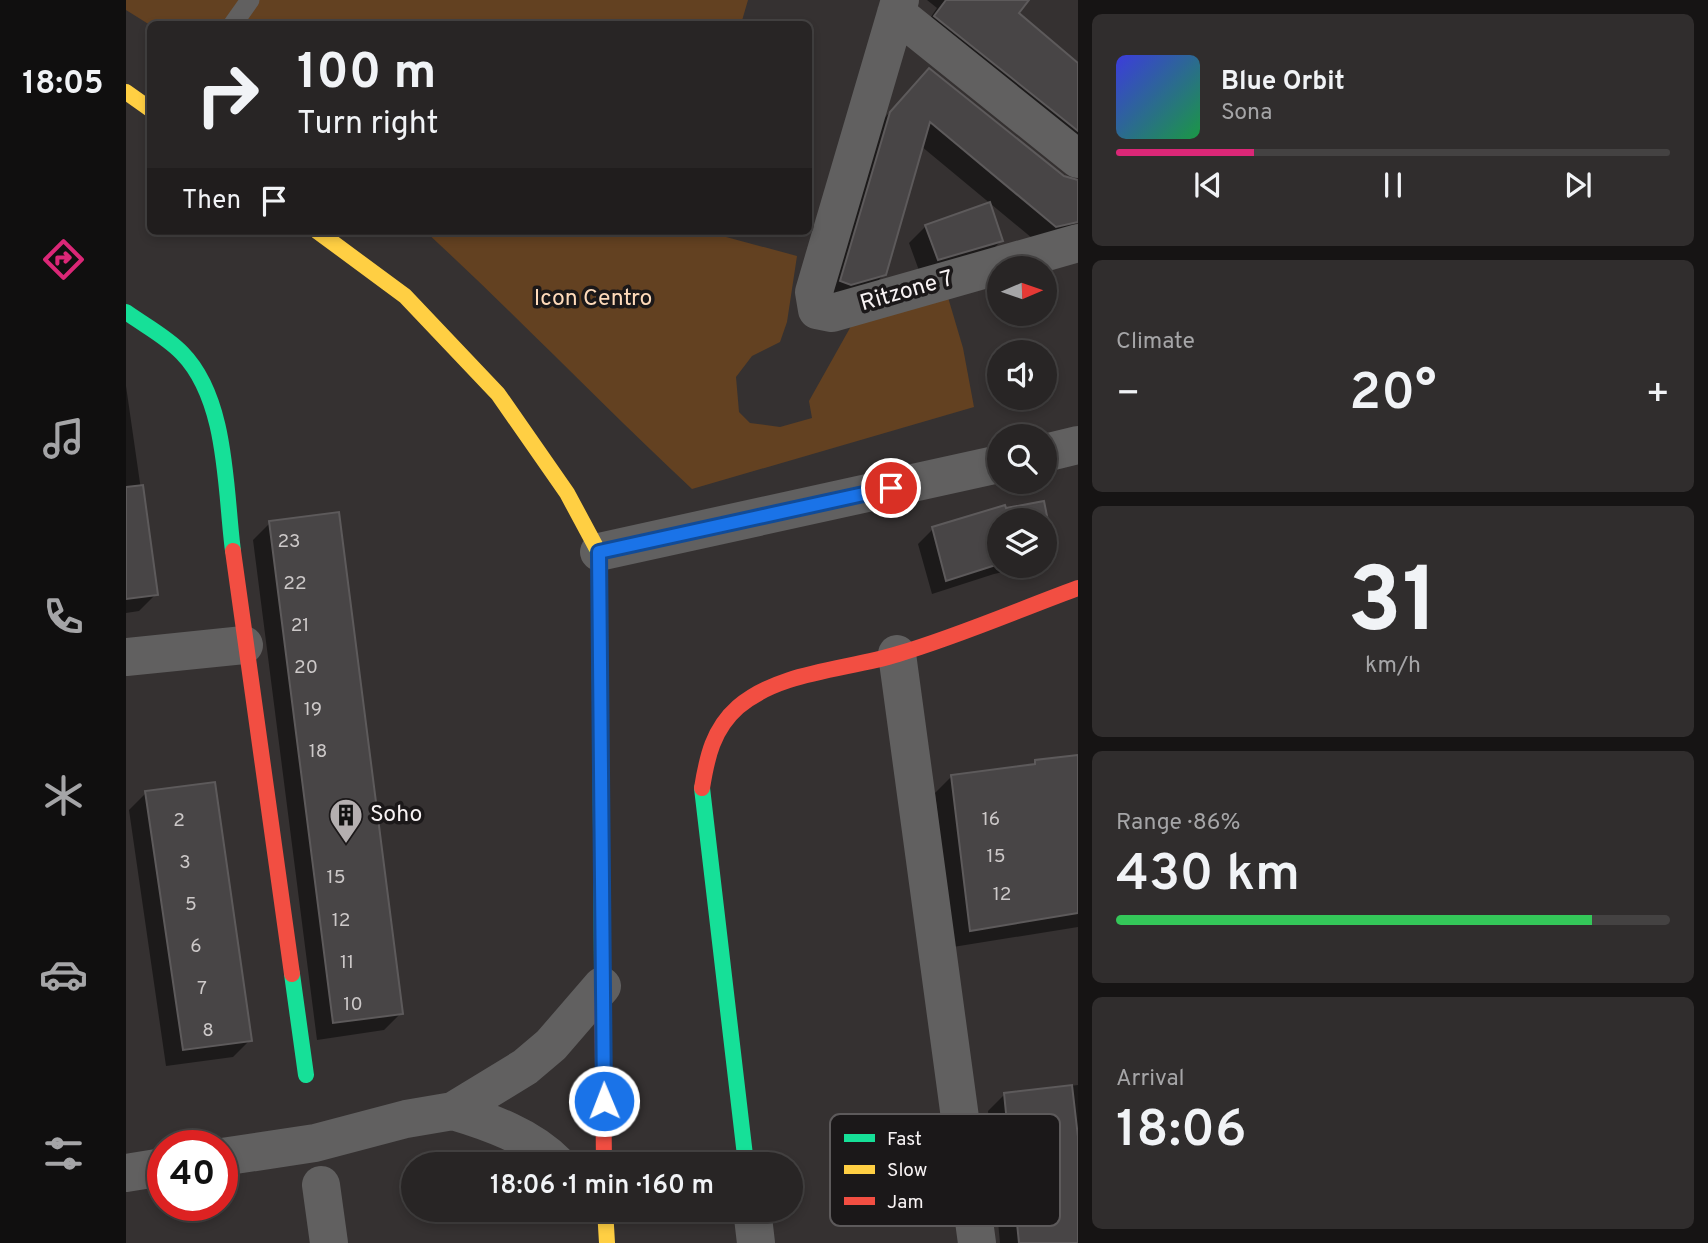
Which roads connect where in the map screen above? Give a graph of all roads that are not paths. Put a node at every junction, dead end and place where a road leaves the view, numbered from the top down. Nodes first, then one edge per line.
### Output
1 (250, 0) edge
2 (898, 6) edge
3 (235, 21) edge
4 (126, 92) edge
5 (147, 107) edge
6 (1078, 159) edge
7 (322, 235) edge
8 (1078, 243) edge
9 (126, 312) edge
10 (1078, 444) edge
11 (1057, 450) edge
12 (987, 467) edge
13 (599, 552) junction
14 (1078, 588) edge
15 (244, 645) junction
16 (897, 654) junction
17 (126, 657) edge
18 (603, 986) junction
19 (306, 1075) dead end
20 (453, 1111) junction
21 (959, 1114) edge
22 (540, 1152) edge
23 (604, 1152) edge
24 (745, 1152) edge
25 (238, 1155) edge
26 (147, 1169) edge
27 (126, 1172) edge
28 (321, 1185) dead end
29 (754, 1222) edge
30 (329, 1243) edge
31 (756, 1243) edge

1 - 3 lane
2 - 6 street
2 - 8 street, Ritzone 7
4 - 5 street
7 - 13 street
9 - 15 street
10 - 11 street
12 - 13 street
13 - 18 street
14 - 16 street
15 - 17 street
15 - 19 street
16 - 21 street
16 - 24 street
18 - 20 street
18 - 23 street
20 - 22 street
20 - 25 street
26 - 27 street
28 - 30 street
29 - 31 street

